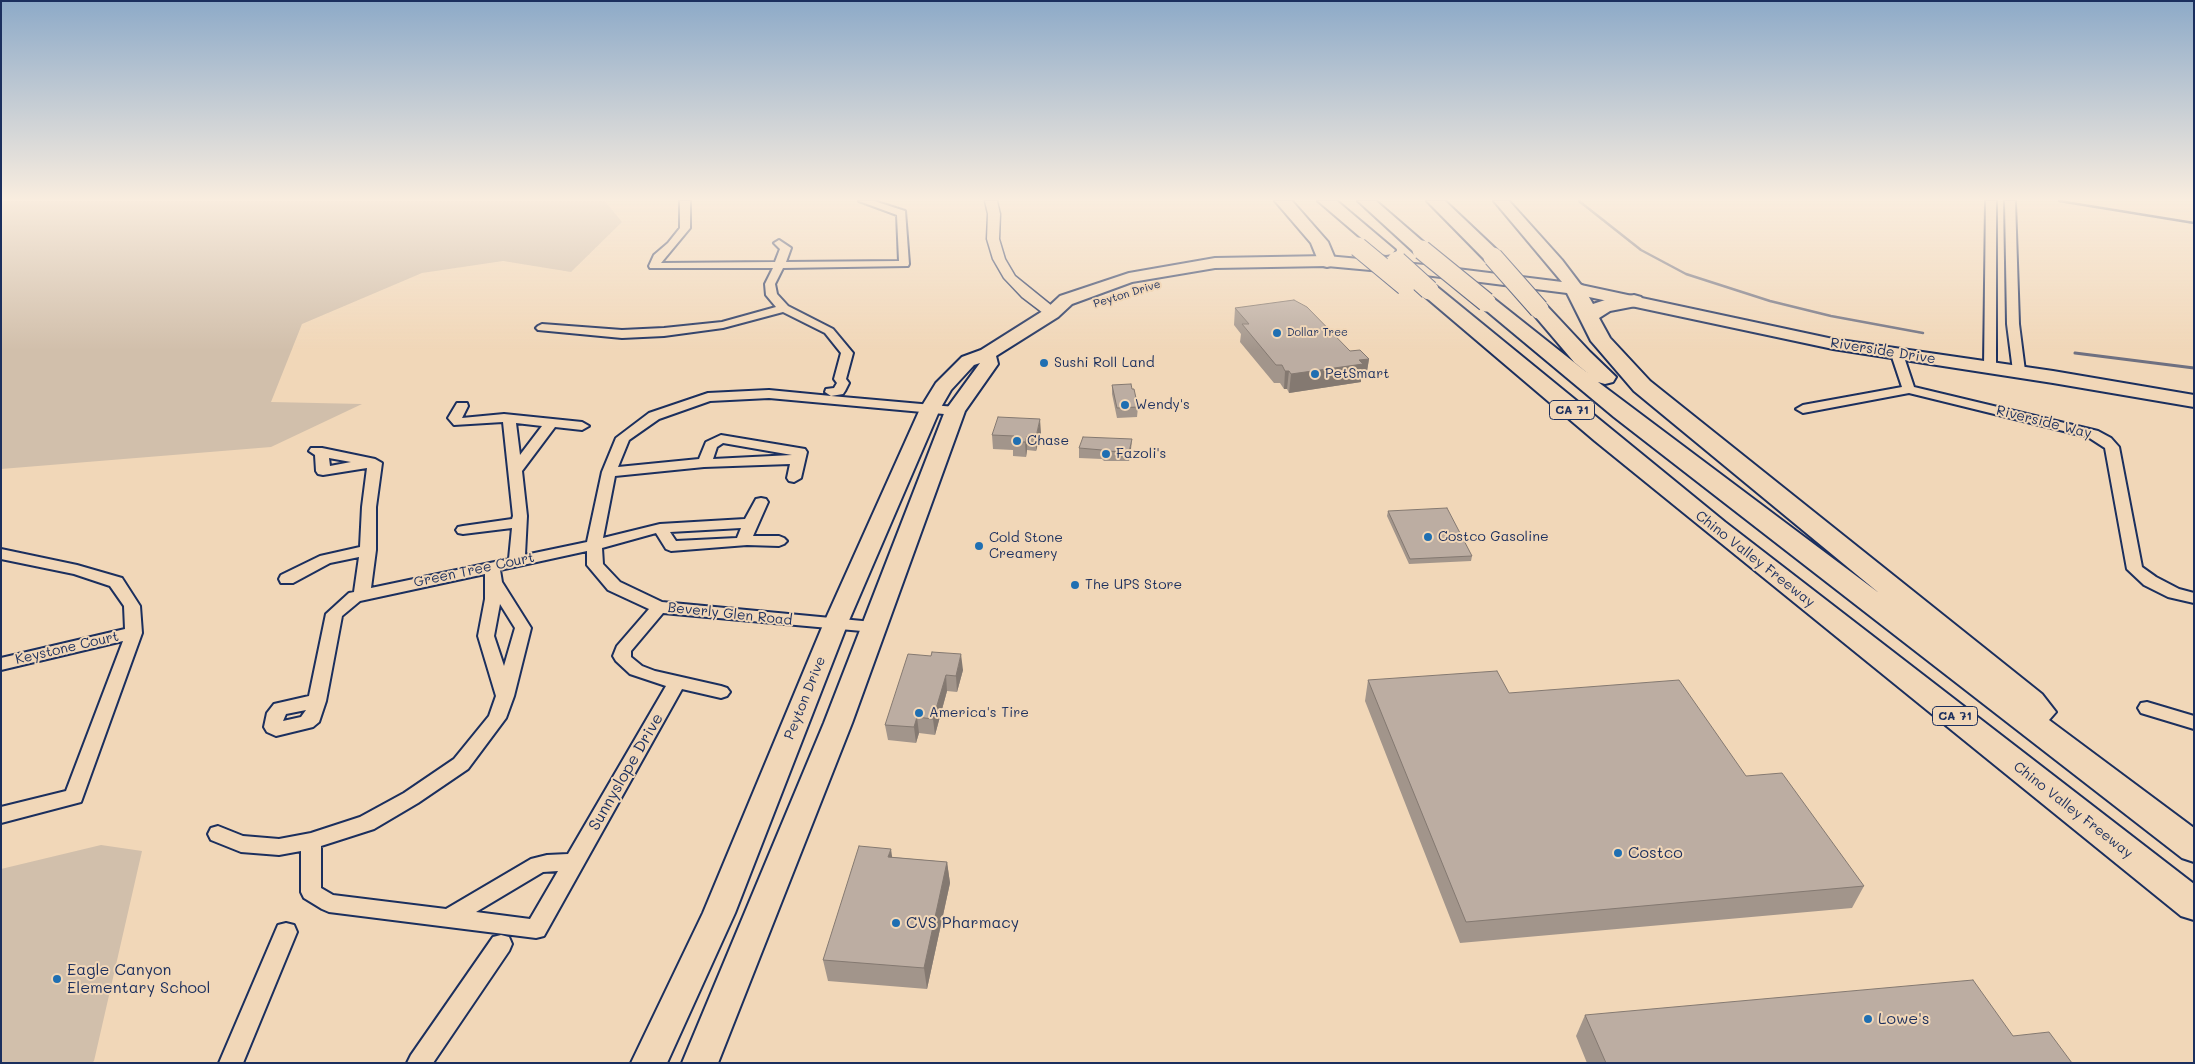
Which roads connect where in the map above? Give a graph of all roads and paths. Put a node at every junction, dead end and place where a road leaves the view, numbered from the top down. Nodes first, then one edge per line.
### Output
1 (665, 251) edge
2 (785, 251) edge
3 (903, 251) edge
4 (996, 251) edge
5 (1322, 251) edge
6 (1362, 251) edge
7 (1387, 251) edge
8 (1423, 251) edge
9 (1487, 251) edge
10 (1545, 251) edge
11 (1991, 251) edge
12 (2011, 251) edge
13 (1327, 262) junction
14 (779, 266) junction
15 (1575, 289) junction
16 (1634, 300) junction
17 (784, 308) junction
18 (1052, 313) junction
19 (1589, 318) junction
20 (542, 328) dead end
21 (987, 354) junction
22 (1897, 354) junction
23 (1990, 367) junction
24 (2019, 371) junction
25 (1909, 389) junction
26 (829, 396) junction
27 (2194, 401) edge
28 (462, 406) dead end
29 (930, 409) junction
30 (1803, 409) dead end
31 (955, 411) junction
32 (509, 419) junction
33 (551, 423) junction
34 (582, 426) dead end
35 (800, 450) junction
36 (319, 452) dead end
37 (704, 463) junction
38 (516, 469) junction
39 (609, 472) junction
40 (794, 478) dead end
41 (761, 502) dead end
42 (1750, 509) junction
43 (520, 523) junction
44 (749, 525) junction
45 (660, 528) junction
46 (1716, 528) junction
47 (464, 530) dead end
48 (744, 540) junction
49 (779, 541) dead end
50 (594, 545) junction
51 (368, 550) junction
52 (1, 554) edge
53 (517, 560) junction
54 (493, 574) junction
55 (288, 579) dead end
56 (358, 596) junction
57 (2194, 598) edge
58 (659, 607) junction
59 (835, 625) junction
60 (873, 627) junction
61 (134, 633) junction
62 (1, 664) edge
63 (677, 682) junction
64 (721, 692) dead end
65 (505, 696) junction
66 (317, 701) dead end
67 (2148, 708) dead end
68 (2194, 723) edge
69 (2102, 778) junction
70 (1, 815) edge
71 (218, 834) dead end
72 (311, 841) junction
73 (2194, 848) edge
74 (575, 862) junction
75 (2194, 905) edge
76 (449, 918) junction
77 (286, 932) dead end
78 (501, 944) dead end
79 (231, 1063) edge
80 (419, 1063) edge
81 (649, 1063) edge
82 (700, 1063) edge

1 - 14 street
2 - 14 street
3 - 14 street
4 - 18 street
5 - 13 highway
6 - 46 highway, bridge
7 - 46 highway, Chino Valley Freeway / CA 71, bridge
8 - 42 highway, CA 71, bridge
9 - 42 highway, bridge
10 - 15 main road
11 - 23 street
12 - 24 street
13 - 15 main road, Peyton Drive
13 - 18 main road, Peyton Drive
14 - 17 street
15 - 16 main road, Riverside Drive
15 - 19 highway
16 - 19 highway
16 - 22 main road, Riverside Drive
17 - 20 street
17 - 26 street
18 - 21 main road, Peyton Drive
19 - 69 highway
21 - 29 main road, Peyton Drive
21 - 31 main road
22 - 23 main road, Riverside Drive
22 - 25 street
23 - 24 main road, Riverside Drive
24 - 27 main road, Riverside Drive
25 - 30 street
25 - 57 street, Riverside Way
26 - 29 street, Beverly Glen Road
26 - 39 street, Beverly Glen Road
28 - 32 street
29 - 31 street, Beverly Glen Road
29 - 59 main road, Peyton Drive
31 - 60 main road
32 - 33 street
32 - 38 street
33 - 34 street
33 - 38 street
35 - 37 street
35 - 37 street
35 - 40 street
36 - 51 street
37 - 39 street
38 - 43 street
39 - 50 street, Beverly Glen Road
41 - 44 street
42 - 69 highway, CA 71
43 - 47 street
43 - 53 street
44 - 45 street, Green Tree Court
44 - 48 street
45 - 48 street
45 - 50 street, Green Tree Court
46 - 75 highway, Chino Valley Freeway / CA 71
48 - 49 street
50 - 53 street, Green Tree Court
50 - 58 street, Beverly Glen Road
51 - 55 street
51 - 56 street
52 - 61 street
53 - 54 street, Green Tree Court
54 - 56 street, Green Tree Court
54 - 65 street
54 - 65 street
56 - 66 street
58 - 59 street, Beverly Glen Road
58 - 63 street
59 - 60 street, Beverly Glen Road
59 - 81 main road, Peyton Drive
60 - 82 main road
61 - 62 street, Keystone Court
61 - 70 street
63 - 64 street
63 - 74 street, Sunnyslope Drive
65 - 72 street
67 - 68 street
69 - 73 highway, CA 71
71 - 72 street
72 - 76 street, Sunnyslope Drive
74 - 76 street
74 - 76 street, Sunnyslope Drive
77 - 79 street
78 - 80 street

